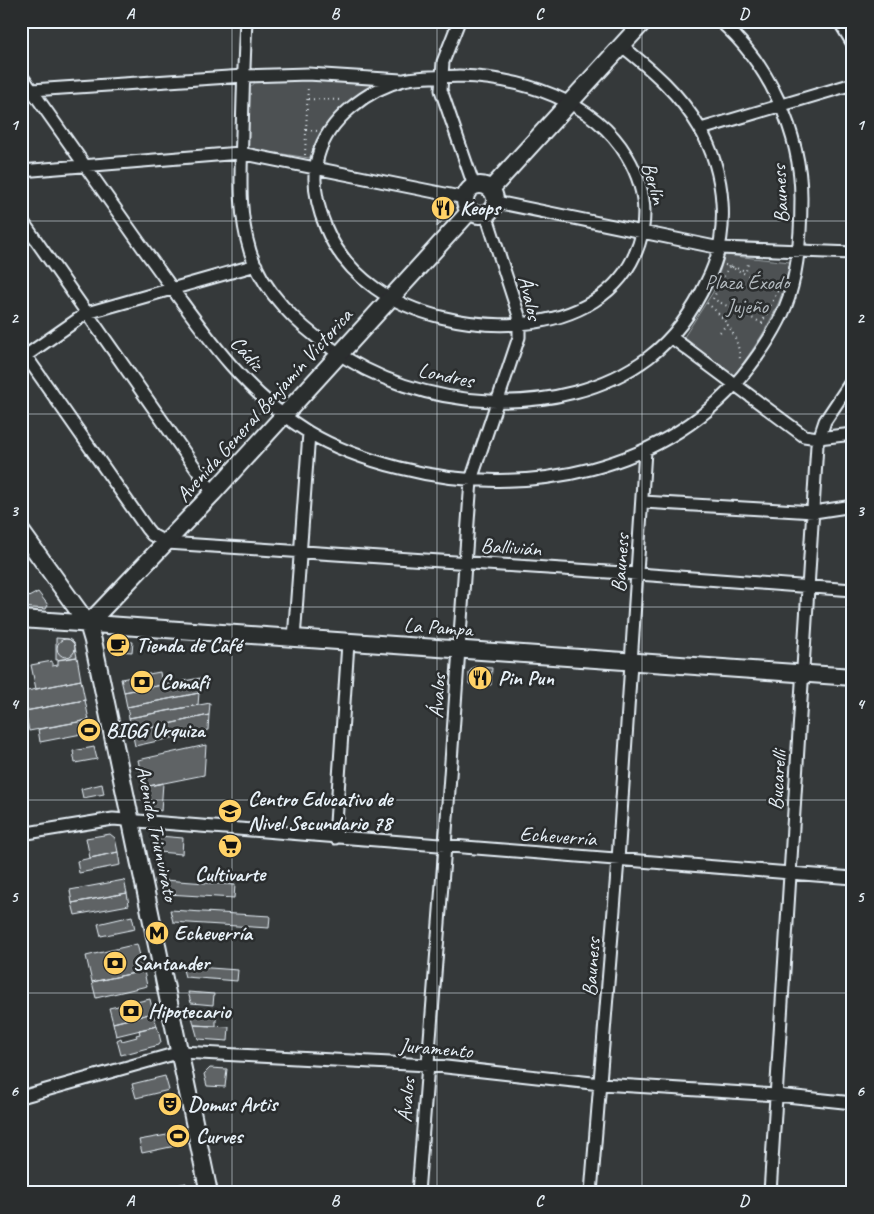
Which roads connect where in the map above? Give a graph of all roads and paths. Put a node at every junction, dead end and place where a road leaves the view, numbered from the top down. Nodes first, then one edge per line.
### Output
1 (246, 21) edge
2 (458, 21) edge
3 (644, 21) edge
4 (720, 21) edge
5 (839, 21) edge
6 (853, 44) edge
7 (622, 46) junction
8 (308, 74) junction
9 (21, 75) edge
10 (244, 76) junction
11 (440, 77) junction
12 (405, 80) junction
13 (853, 84) edge
14 (32, 90) junction
15 (308, 99) junction
16 (361, 100) junction
17 (570, 103) junction
18 (781, 106) junction
19 (701, 129) junction
20 (240, 153) junction
21 (85, 166) junction
22 (310, 166) junction
23 (21, 170) edge
24 (470, 198) junction
25 (491, 202) junction
26 (21, 219) edge
27 (643, 233) junction
28 (720, 248) junction
29 (798, 252) junction
30 (853, 253) edge
31 (748, 264) dead end
32 (256, 265) junction
33 (729, 266) junction
34 (172, 287) junction
35 (700, 297) junction
36 (390, 298) junction
37 (87, 313) junction
38 (520, 324) junction
39 (728, 324) junction
40 (720, 332) dead end
41 (671, 338) junction
42 (23, 354) edge
43 (338, 354) junction
44 (740, 363) dead end
45 (853, 379) edge
46 (735, 386) junction
47 (498, 402) junction
48 (283, 415) junction
49 (309, 433) junction
50 (853, 434) edge
51 (818, 438) junction
52 (645, 451) junction
53 (471, 480) junction
54 (213, 493) junction
55 (643, 502) junction
56 (853, 506) edge
57 (814, 512) junction
58 (21, 531) edge
59 (167, 543) junction
60 (300, 553) junction
61 (465, 562) junction
62 (638, 574) junction
63 (808, 587) junction
64 (853, 590) edge
65 (21, 620) edge
66 (88, 624) junction
67 (294, 639) junction
68 (348, 643) junction
69 (459, 650) junction
70 (632, 662) junction
71 (802, 674) junction
72 (853, 677) edge
73 (133, 821) junction
74 (21, 834) edge
75 (335, 838) junction
76 (445, 846) junction
77 (618, 860) junction
78 (790, 874) junction
79 (853, 878) edge
80 (180, 1052) junction
81 (428, 1065) junction
82 (602, 1084) junction
83 (776, 1095) junction
84 (21, 1096) edge
85 (853, 1104) edge
86 (209, 1193) edge
87 (418, 1193) edge
88 (591, 1193) edge
89 (770, 1193) edge

1 - 10 street, Londres
2 - 11 street
3 - 7 street
4 - 18 street, Bauness
5 - 6 street
7 - 17 street
7 - 19 street, Londres
8 - 10 street
8 - 12 street
8 - 15 path
9 - 14 street, Cádiz
10 - 14 street
10 - 20 street, Londres
11 - 12 street, Berlín
11 - 17 street, Berlín
11 - 24 street
12 - 16 street, Berlín
13 - 18 street
14 - 21 street, Cádiz
15 - 16 path
15 - 22 path
16 - 22 street, Berlín
17 - 25 street
17 - 27 street, Berlín
18 - 19 street
18 - 29 street, Bauness
19 - 28 street, Londres
20 - 21 street
20 - 22 street
20 - 32 street, Londres
21 - 23 street
21 - 34 street, Cádiz
22 - 24 street
22 - 36 street, Berlín
24 - 25 street
24 - 25 street
24 - 36 street, Avenida General Benjamín Victorica
25 - 27 street
25 - 38 street, Ávalos
26 - 37 street
27 - 28 street
27 - 38 street, Berlín
28 - 29 street
28 - 35 street, Londres
29 - 30 street
29 - 46 street, Bauness
31 - 33 path
32 - 34 street
32 - 43 street, Londres
33 - 33 path
34 - 37 street
34 - 48 street, Cádiz
35 - 39 path
35 - 41 street, Londres
36 - 38 street, Berlín
36 - 43 street, Avenida General Benjamín Victorica
37 - 42 street
37 - 54 street
38 - 47 street, Ávalos
39 - 40 path
39 - 44 path
41 - 46 street
41 - 47 street, Londres
42 - 59 street
43 - 47 street, Londres
43 - 48 street, Avenida General Benjamín Victorica
45 - 51 street, Bucarelli
46 - 51 street
46 - 52 street, Bauness
47 - 53 street, Ávalos
48 - 49 street, Cádiz
48 - 54 street, Avenida General Benjamín Victorica
49 - 53 street, Cádiz
49 - 60 street
50 - 51 street
51 - 57 street, Bucarelli
52 - 53 street, Cádiz
52 - 55 street, Bauness
53 - 61 street, Ávalos
54 - 59 street, Avenida General Benjamín Victorica
55 - 57 street
55 - 62 street, Bauness
56 - 57 street
57 - 63 street, Bucarelli
58 - 66 street, Avenida Triunvirato
59 - 60 street, Ballivián
59 - 66 street, Avenida General Benjamín Victorica
60 - 61 street, Ballivián
60 - 67 street
61 - 62 street, Ballivián
61 - 69 street, Ávalos
62 - 63 street, Ballivián
62 - 70 street, Bauness
63 - 64 street, Ballivián
63 - 71 street, Bucarelli
65 - 66 street, La Pampa
66 - 67 street, La Pampa
66 - 73 street, Avenida Triunvirato
67 - 68 street, La Pampa
68 - 69 street, La Pampa
68 - 75 street
69 - 70 street, La Pampa
69 - 76 street, Ávalos
70 - 71 street, La Pampa
70 - 77 street, Bauness
71 - 72 street, La Pampa
71 - 78 street, Bucarelli
73 - 74 street, Echeverría
73 - 75 street, Echeverría
73 - 80 street, Avenida Triunvirato
75 - 76 street, Echeverría
76 - 77 street, Echeverría
76 - 81 street, Ávalos
77 - 78 street, Echeverría
77 - 82 street, Bauness
78 - 79 street, Echeverría
78 - 83 street, Bucarelli
80 - 81 street, Juramento
80 - 84 street, Juramento
80 - 86 street, Avenida Triunvirato
81 - 82 street, Juramento
81 - 87 street, Ávalos
82 - 83 street, Juramento
82 - 88 street, Bauness
83 - 85 street, Juramento
83 - 89 street, Bucarelli

